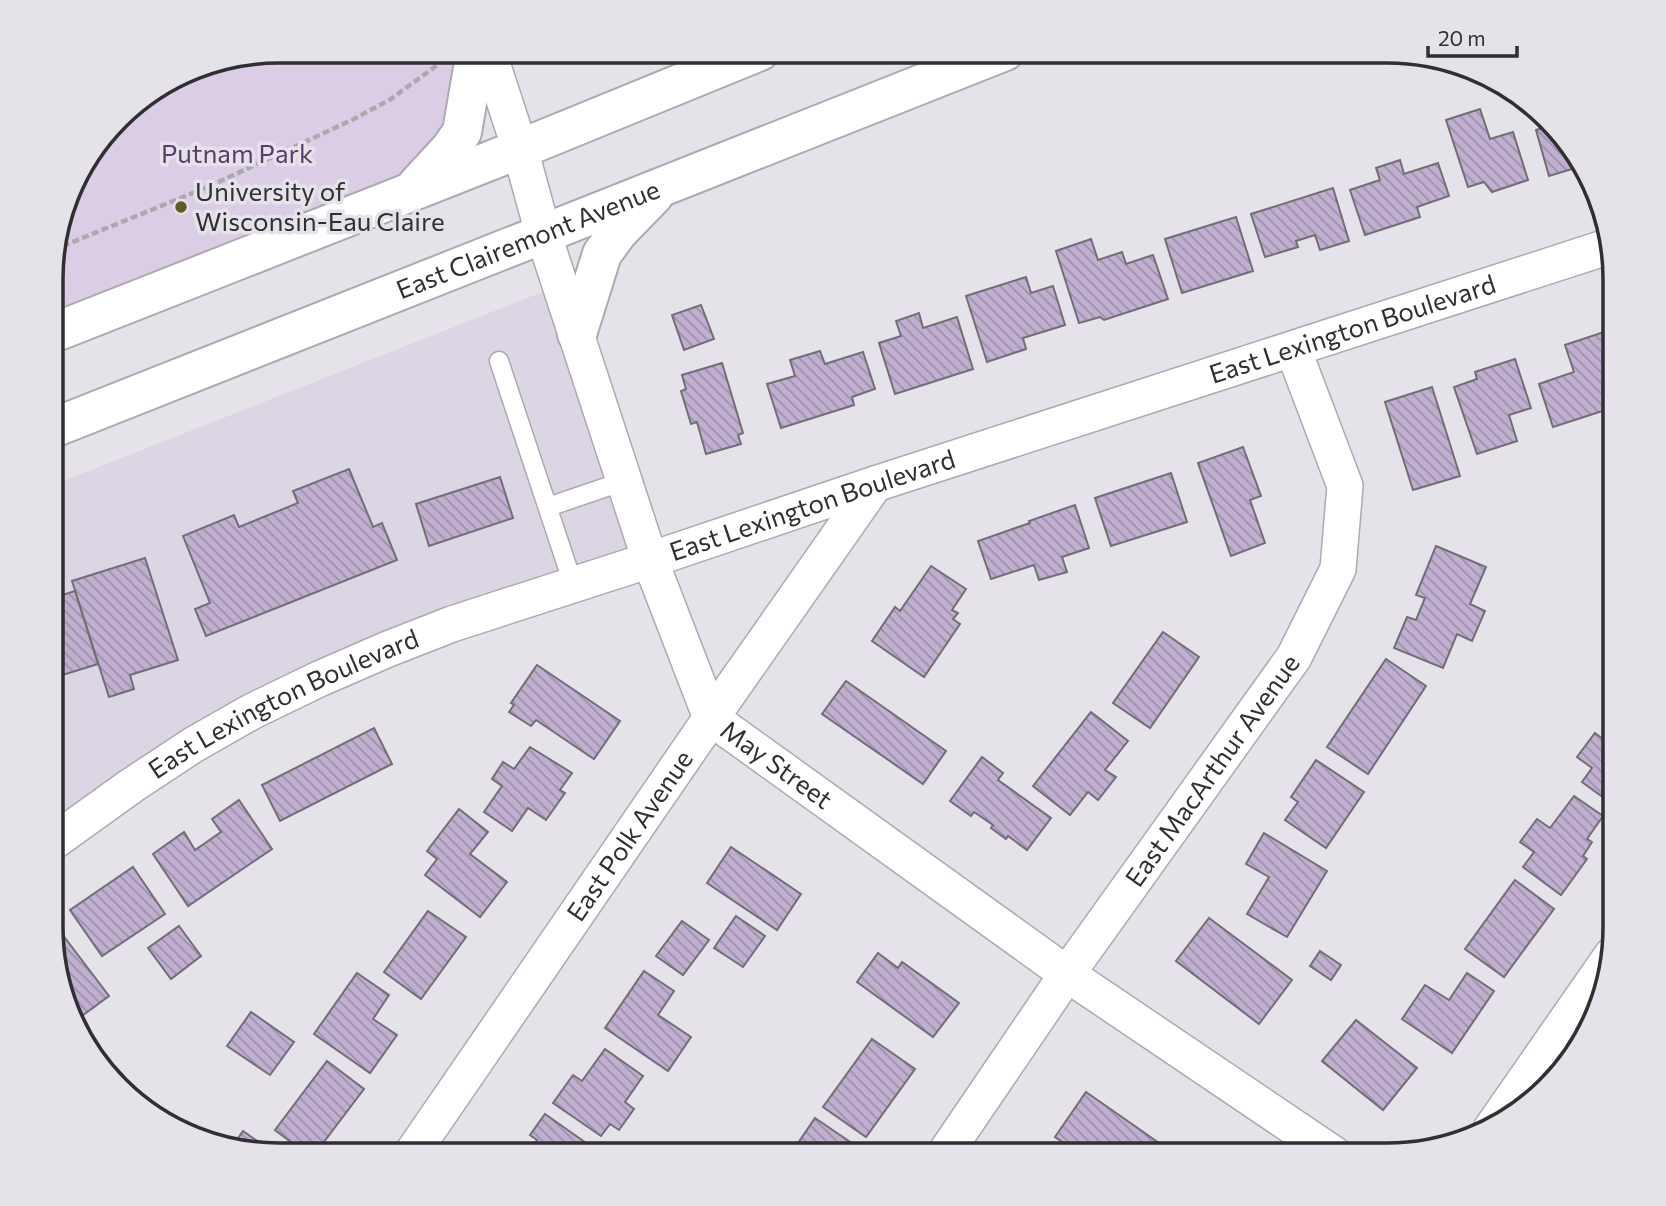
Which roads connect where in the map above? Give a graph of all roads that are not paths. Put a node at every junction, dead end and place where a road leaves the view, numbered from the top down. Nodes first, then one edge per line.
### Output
1 (478, 63) edge
2 (485, 63) edge
3 (731, 63) edge
4 (975, 63) edge
5 (520, 149) junction
6 (663, 186) junction
7 (411, 192) junction
8 (543, 233) junction
9 (1601, 249) edge
10 (63, 328) edge
11 (577, 334) junction
12 (1293, 349) junction
13 (499, 361) dead end
14 (63, 424) edge
15 (624, 481) junction
16 (874, 484) junction
17 (548, 507) junction
18 (650, 560) junction
19 (573, 584) junction
20 (711, 718) junction
21 (63, 834) edge
22 (1067, 974) junction
23 (1598, 976) edge
24 (1506, 1108) edge
25 (419, 1143) edge
26 (952, 1143) edge
27 (1317, 1143) edge

1 - 7 main road
2 - 5 street, May Street
3 - 5 main road
4 - 6 main road, East Clairemont Avenue
5 - 7 main road
5 - 8 street, May Street
6 - 8 main road, East Clairemont Avenue
6 - 11 main road
7 - 10 main road
8 - 11 street, May Street
8 - 14 main road, East Clairemont Avenue
9 - 12 street, East Lexington Boulevard
11 - 15 street, May Street
12 - 16 street, East Lexington Boulevard
12 - 22 street, East MacArthur Avenue
13 - 17 lane
15 - 17 lane
15 - 18 street, May Street
16 - 18 street, East Lexington Boulevard
16 - 20 street, East Polk Avenue
17 - 19 lane
18 - 19 street, East Lexington Boulevard
18 - 20 street, May Street
19 - 21 street, East Lexington Boulevard
20 - 22 street, May Street
20 - 25 street, East Polk Avenue
22 - 26 street, East MacArthur Avenue
22 - 27 street, May Street
23 - 24 street

